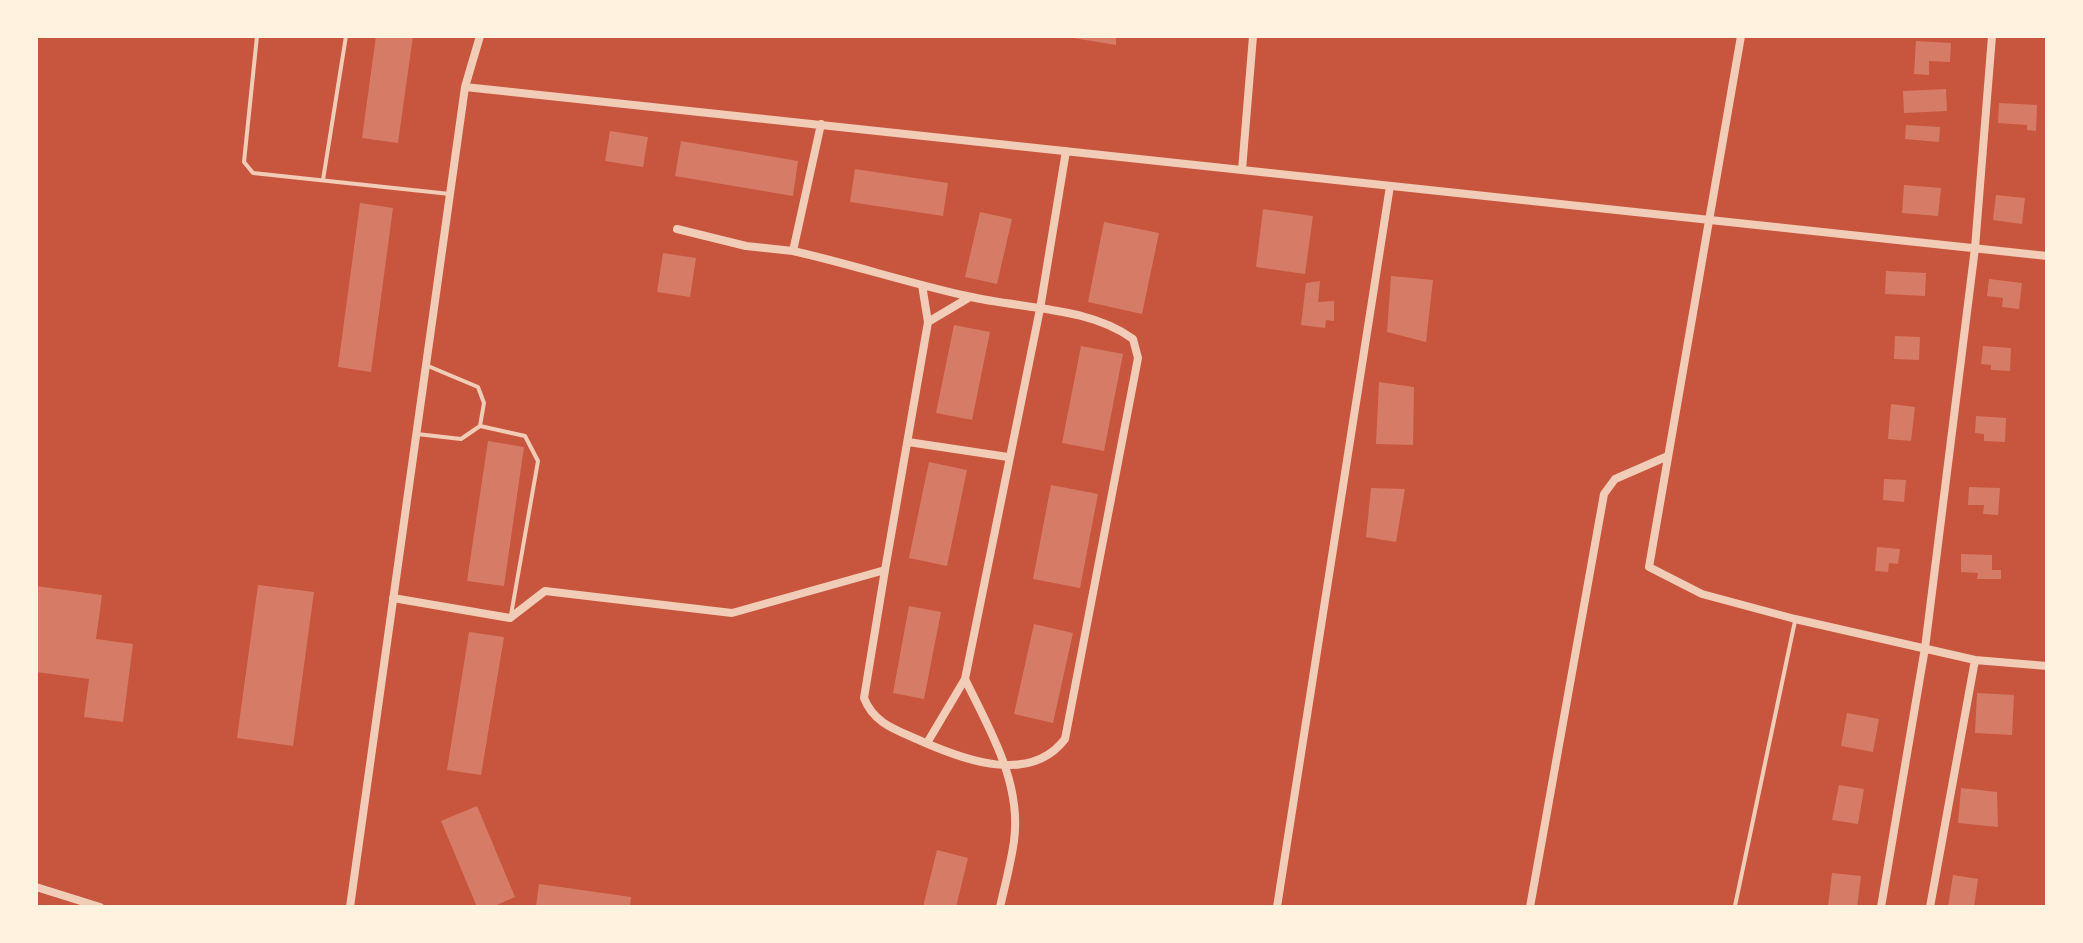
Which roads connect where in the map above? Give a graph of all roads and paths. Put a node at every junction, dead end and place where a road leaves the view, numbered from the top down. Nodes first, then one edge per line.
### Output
1 (257, 36) edge
2 (346, 36) edge
3 (480, 36) edge
4 (1253, 36) edge
5 (1741, 36) edge
6 (1992, 36) edge
7 (465, 87) junction
8 (821, 124) junction
9 (1066, 151) junction
10 (1242, 170) junction
11 (323, 180) junction
12 (1390, 186) junction
13 (450, 194) junction
14 (1709, 220) junction
15 (677, 229) dead end
16 (1975, 248) junction
17 (793, 251) junction
18 (2047, 256) edge
19 (922, 285) junction
20 (970, 297) junction
21 (1040, 309) junction
22 (928, 322) junction
23 (426, 365) junction
24 (480, 426) junction
25 (417, 434) junction
26 (908, 442) junction
27 (1668, 456) junction
28 (1008, 457) junction
29 (885, 570) junction
30 (393, 598) junction
31 (510, 618) junction
32 (1795, 619) junction
33 (1925, 648) junction
34 (1975, 660) junction
35 (2047, 666) edge
36 (965, 679) junction
37 (927, 743) junction
38 (1006, 764) junction
39 (36, 887) edge
40 (1735, 906) edge
41 (100, 907) edge
42 (350, 907) edge
43 (1000, 907) edge
44 (1277, 907) edge
45 (1530, 907) edge
46 (1881, 907) edge
47 (1930, 907) edge

1 - 11 lane
2 - 11 lane
3 - 7 street
4 - 10 street
5 - 14 street
6 - 16 street
7 - 8 street
7 - 13 street
8 - 9 street
8 - 17 street
9 - 10 street
9 - 21 street
10 - 12 street
11 - 13 lane
12 - 14 street
12 - 44 street
13 - 23 street
14 - 16 street
14 - 27 street
15 - 17 street
16 - 18 street
16 - 33 street
17 - 19 street
19 - 20 street
19 - 22 street
20 - 21 street
20 - 22 street
21 - 28 street
21 - 38 street
22 - 26 street
23 - 24 lane
23 - 25 street
24 - 25 lane
24 - 31 lane
25 - 30 street
26 - 28 street
26 - 29 street
27 - 32 street
27 - 45 street
28 - 36 street
29 - 31 street
29 - 37 street
30 - 31 street
30 - 42 street
32 - 33 street
32 - 40 lane
33 - 34 street
33 - 46 street
34 - 35 street
34 - 47 street
36 - 37 street
36 - 38 street
37 - 38 street
38 - 43 street
39 - 41 street

